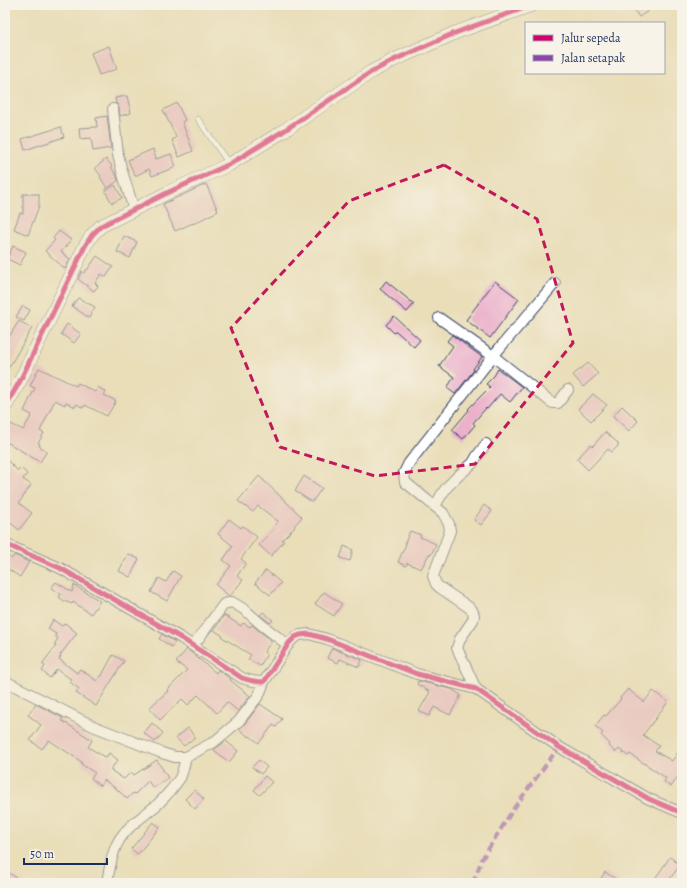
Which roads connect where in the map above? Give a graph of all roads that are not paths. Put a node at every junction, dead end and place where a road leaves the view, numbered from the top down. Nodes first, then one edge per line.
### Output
1 (532, 5) edge
2 (113, 109) dead end
3 (198, 119) dead end
4 (230, 164) junction
5 (134, 210) junction
6 (555, 283) dead end
7 (439, 318) dead end
8 (493, 356) junction
9 (568, 390) dead end
10 (5, 407) edge
11 (486, 444) dead end
12 (435, 506) junction
13 (5, 544) edge
14 (288, 645) junction
15 (193, 646) junction
16 (5, 681) edge
17 (264, 682) junction
18 (476, 689) junction
19 (186, 757) junction
20 (682, 813) edge
21 (107, 883) edge

1 - 4 street
2 - 5 street
3 - 4 lane
4 - 5 street
5 - 10 street
6 - 8 street
7 - 8 street
8 - 9 street
8 - 12 street
11 - 12 street
12 - 18 street
13 - 15 street
14 - 15 street
14 - 17 street
14 - 18 street
15 - 17 street
16 - 19 street
17 - 19 street
18 - 20 street
19 - 21 street

